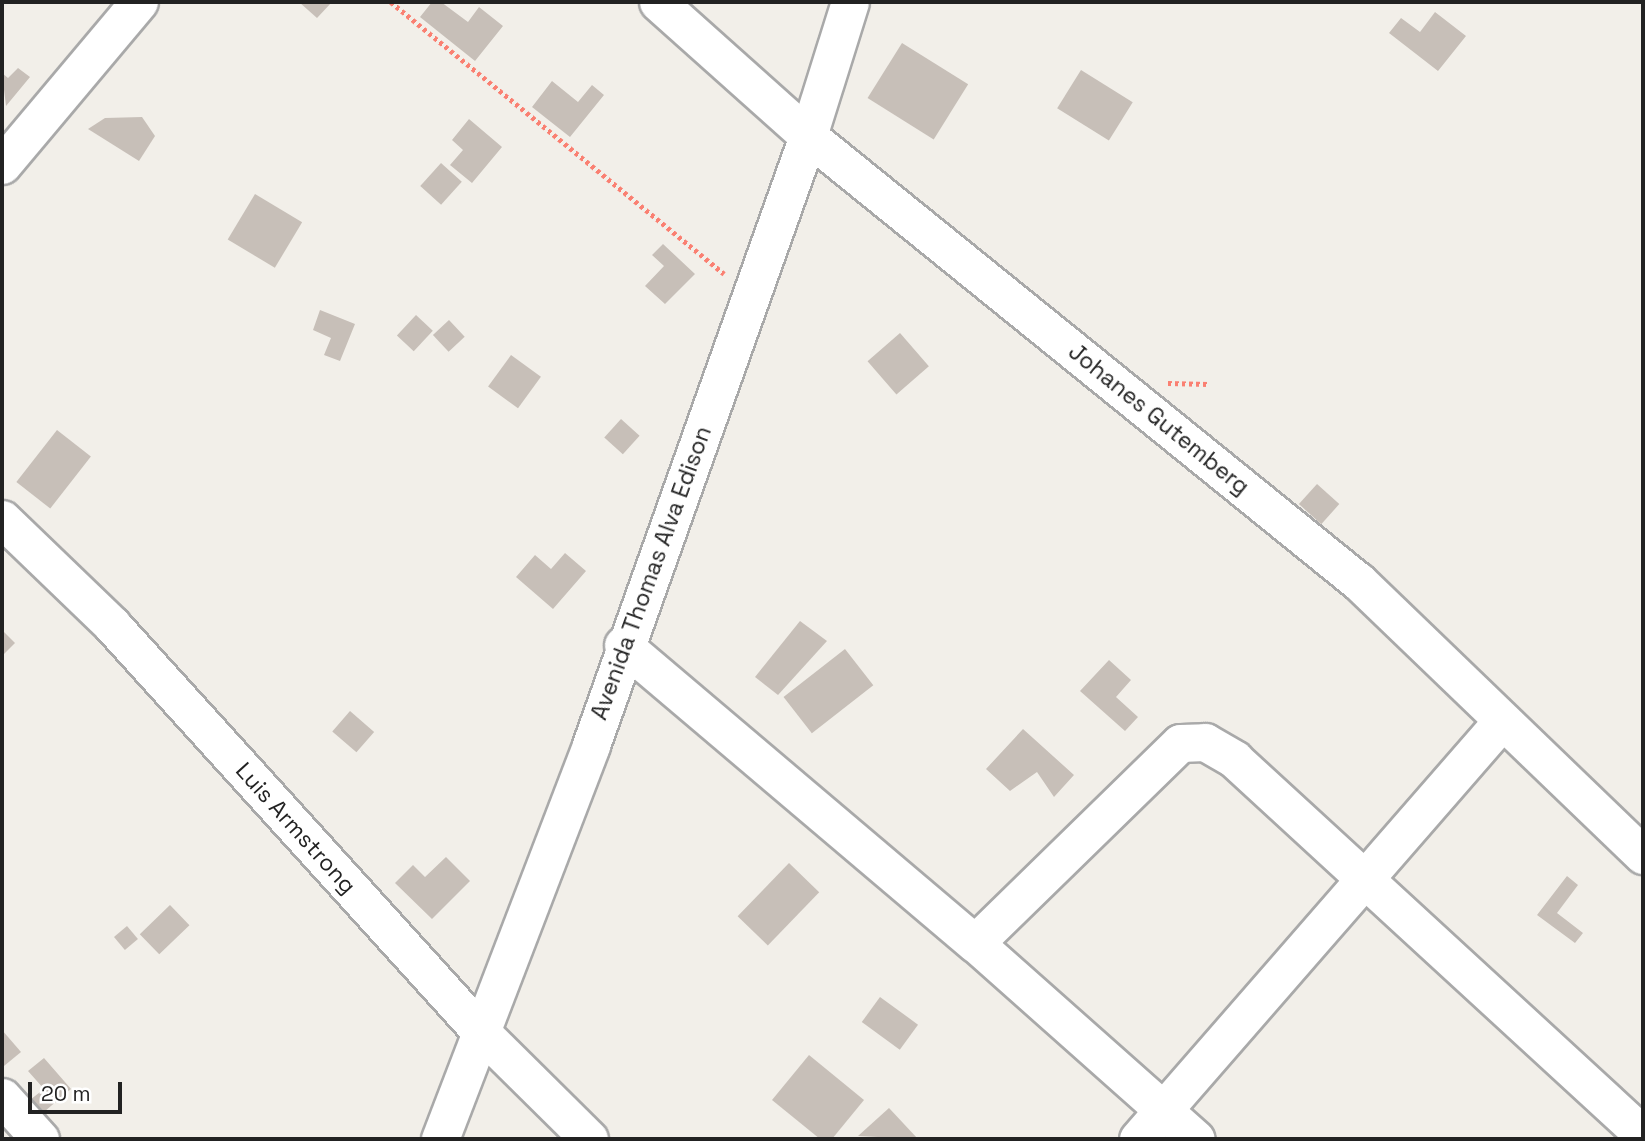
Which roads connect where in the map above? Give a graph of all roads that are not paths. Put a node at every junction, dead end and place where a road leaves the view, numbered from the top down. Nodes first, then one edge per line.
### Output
1 (139, 2) edge
2 (657, 2) edge
3 (849, 2) edge
4 (808, 136) junction
5 (2, 165) edge
6 (2, 519) edge
7 (623, 646) junction
8 (1502, 721) junction
9 (1643, 855) edge
10 (1362, 878) junction
11 (975, 943) junction
12 (481, 1032) junction
13 (2, 1097) edge
14 (1163, 1110) junction
15 (1643, 1135) edge
16 (40, 1139) edge
17 (440, 1139) edge
18 (589, 1139) edge
19 (1138, 1139) edge
20 (1196, 1139) edge

1 - 5 street
2 - 4 street, Johanes Gutemberg
3 - 4 street, Avenida Thomas Alva Edison
4 - 7 street, Avenida Thomas Alva Edison
4 - 8 street, Johanes Gutemberg
6 - 12 street, Luis Armstrong
7 - 11 street
7 - 12 street, Avenida Thomas Alva Edison
8 - 9 street, Johanes Gutemberg
8 - 10 street
10 - 11 street
10 - 14 street
10 - 15 street
11 - 14 street
12 - 17 street, Avenida Thomas Alva Edison
12 - 18 street, Luis Armstrong
13 - 16 street
14 - 19 street
14 - 20 street

